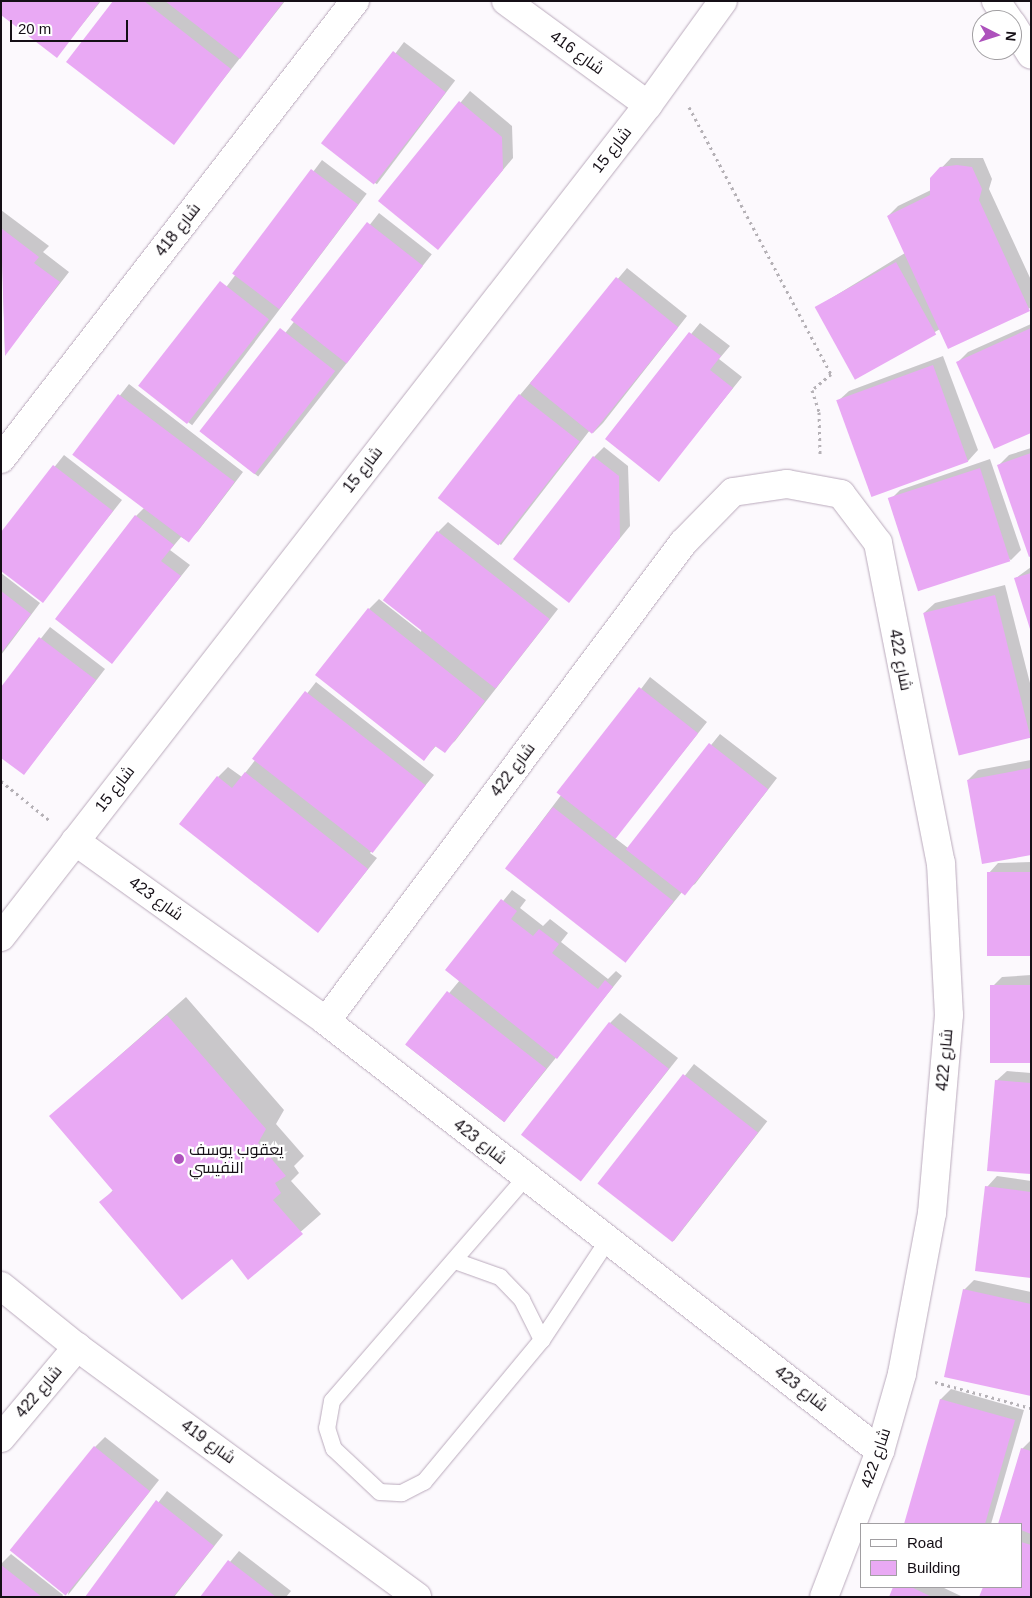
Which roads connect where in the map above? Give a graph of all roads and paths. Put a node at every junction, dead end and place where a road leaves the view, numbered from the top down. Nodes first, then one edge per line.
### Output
1 (355, 1) edge
2 (506, 1) edge
3 (723, 1) edge
4 (1022, 40) edge
5 (1031, 54) edge
6 (665, 79) junction
7 (648, 105) junction
8 (1, 459) edge
9 (821, 490) junction
10 (1, 781) edge
11 (75, 841) junction
12 (1, 936) edge
13 (326, 1021) junction
14 (526, 1177) junction
15 (608, 1240) junction
16 (455, 1261) junction
17 (1, 1286) edge
18 (542, 1340) junction
19 (77, 1347) junction
20 (902, 1374) junction
21 (1031, 1408) edge
22 (1, 1438) edge
23 (880, 1451) junction
24 (417, 1597) edge
25 (824, 1597) edge

1 - 8 street, شارع 418
2 - 7 street, شارع 416
3 - 6 street, شارع 15
4 - 5 street
6 - 7 street, شارع 15
6 - 9 path
7 - 11 street, شارع 15
9 - 13 street, شارع 422
9 - 20 street, شارع 422
10 - 11 path
11 - 12 street, شارع 15
11 - 13 street, شارع 423
13 - 14 street, شارع 423
14 - 15 street, شارع 423
14 - 16 lane
15 - 18 lane
15 - 23 street, شارع 423
16 - 18 lane
16 - 18 lane
17 - 19 street, شارع 419
19 - 22 street, شارع 422
19 - 24 street, شارع 419
20 - 21 path
20 - 23 street, شارع 422
23 - 25 street, شارع 422

